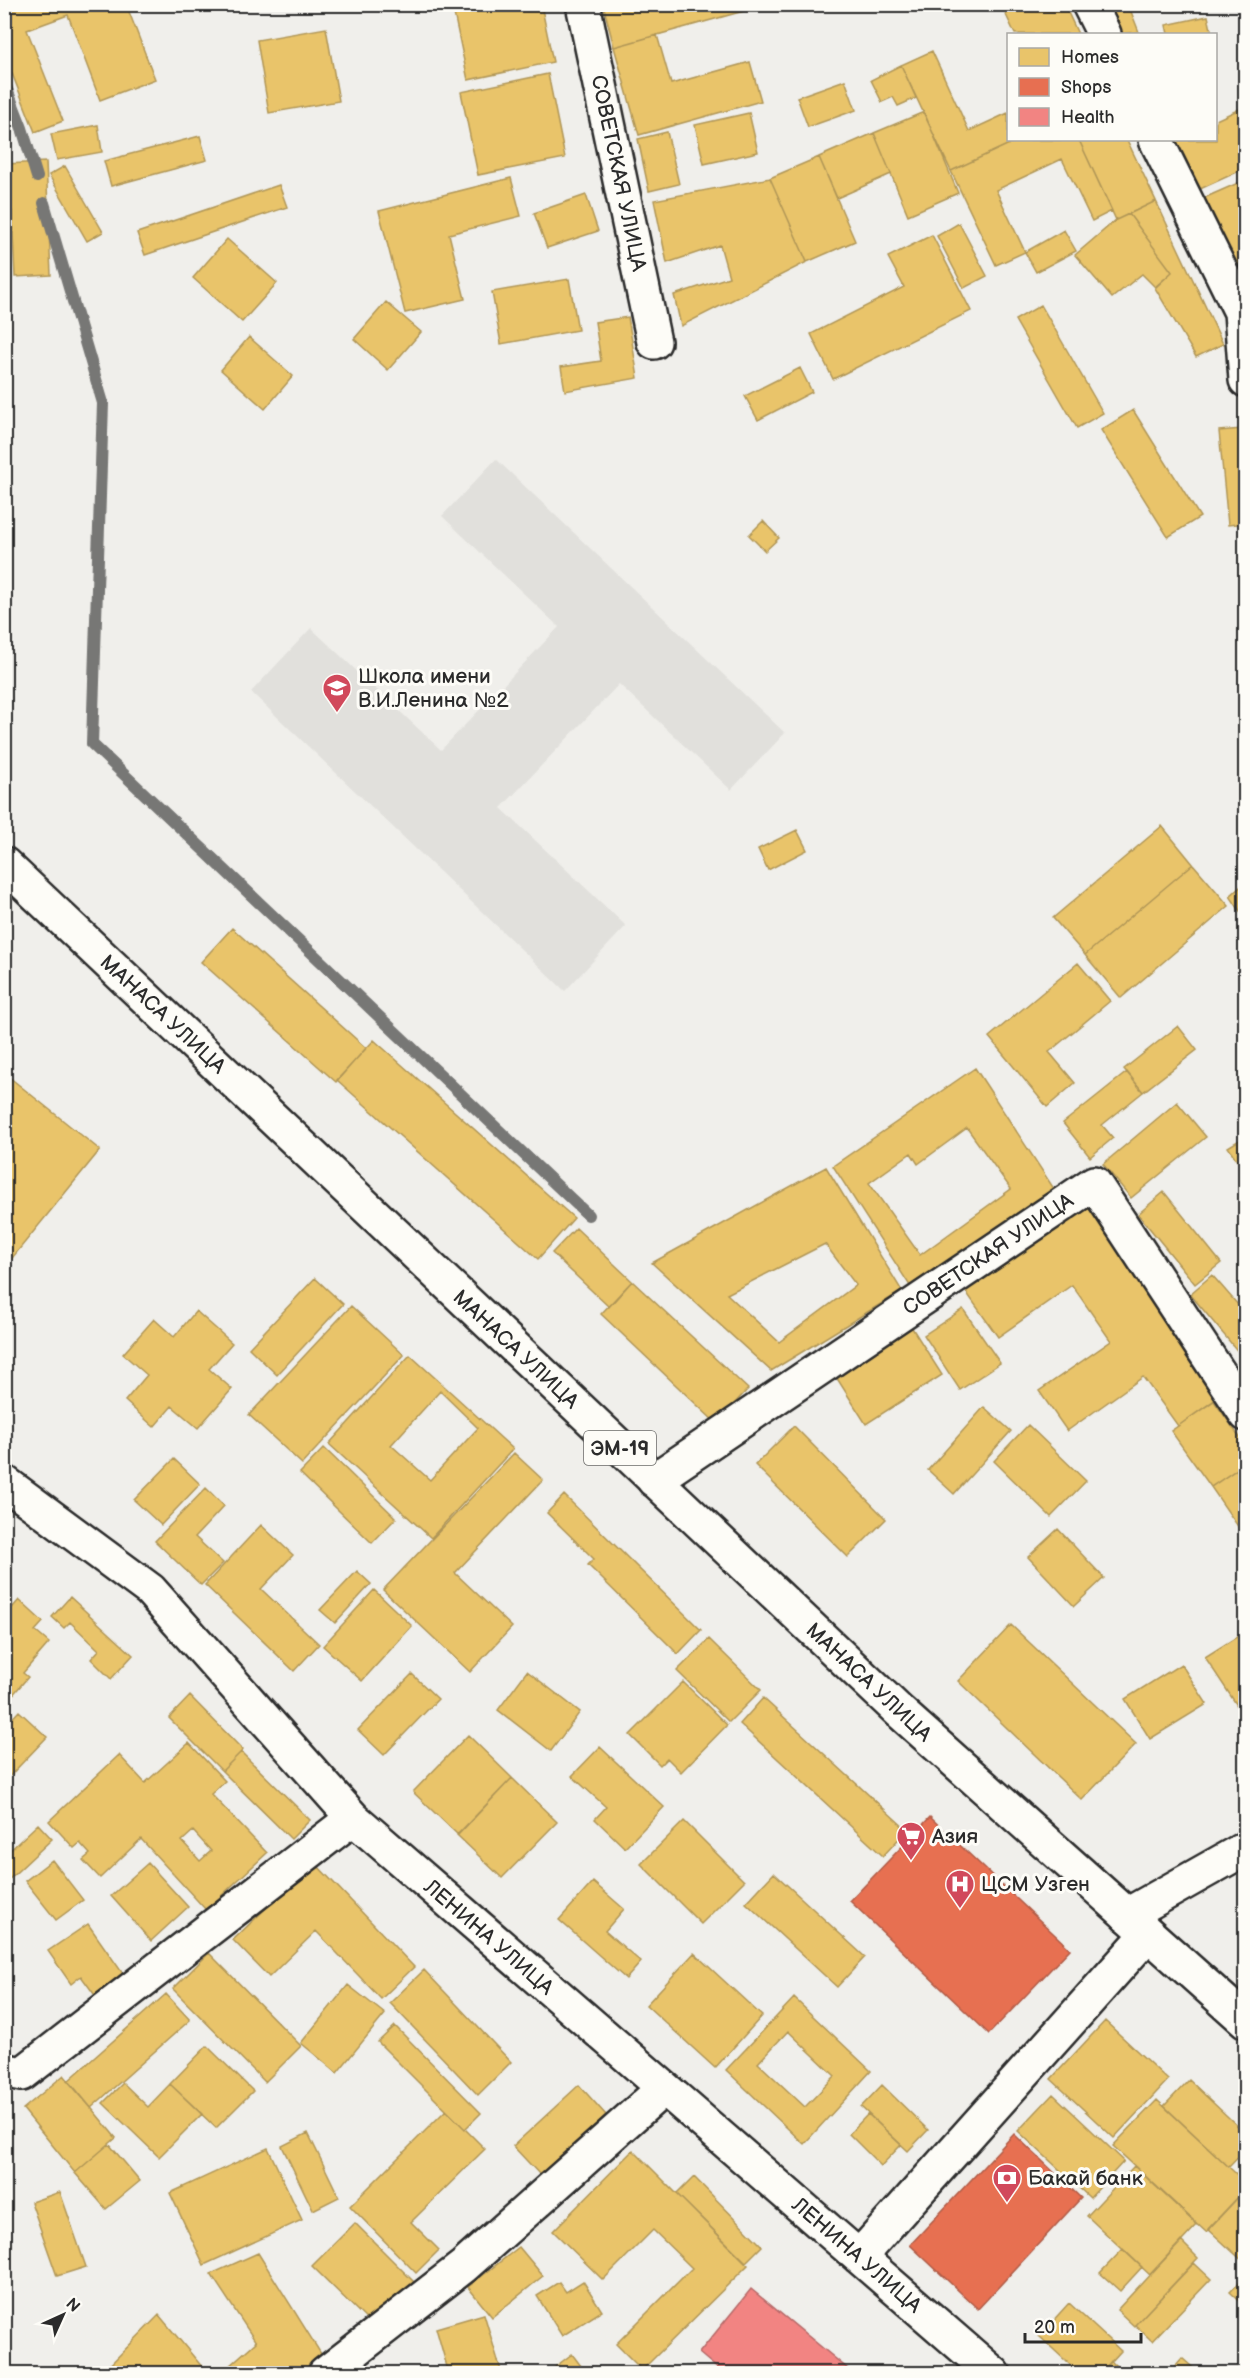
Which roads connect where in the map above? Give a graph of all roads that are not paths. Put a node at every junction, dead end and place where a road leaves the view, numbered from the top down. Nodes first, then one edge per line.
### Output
1 (583, 4) edge
2 (1089, 4) edge
3 (1104, 33) edge
4 (1156, 141) edge
5 (654, 342) dead end
6 (1245, 380) edge
7 (4, 864) edge
8 (1245, 1414) edge
9 (654, 1480) junction
10 (4, 1482) edge
11 (353, 1818) junction
12 (1245, 1848) edge
13 (1138, 1924) junction
14 (1245, 2020) edge
15 (4, 2070) edge
16 (663, 2089) junction
17 (859, 2257) junction
18 (325, 2373) edge
19 (994, 2373) edge

1 - 5 street, СОВЕТСКАЯ УЛИЦА
2 - 3 street
4 - 6 street
7 - 9 street, МАНАСА УЛИЦА / ЭМ-19
8 - 9 street, СОВЕТСКАЯ УЛИЦА
9 - 13 street, МАНАСА УЛИЦА / ЭМ-19
10 - 11 street, ЛЕНИНА УЛИЦА
11 - 15 street
11 - 16 street, ЛЕНИНА УЛИЦА
12 - 13 street
13 - 14 street, МАНАСА УЛИЦА / ЭМ-19
13 - 17 street
16 - 17 street, ЛЕНИНА УЛИЦА
16 - 18 street
17 - 19 street, ЛЕНИНА УЛИЦА

